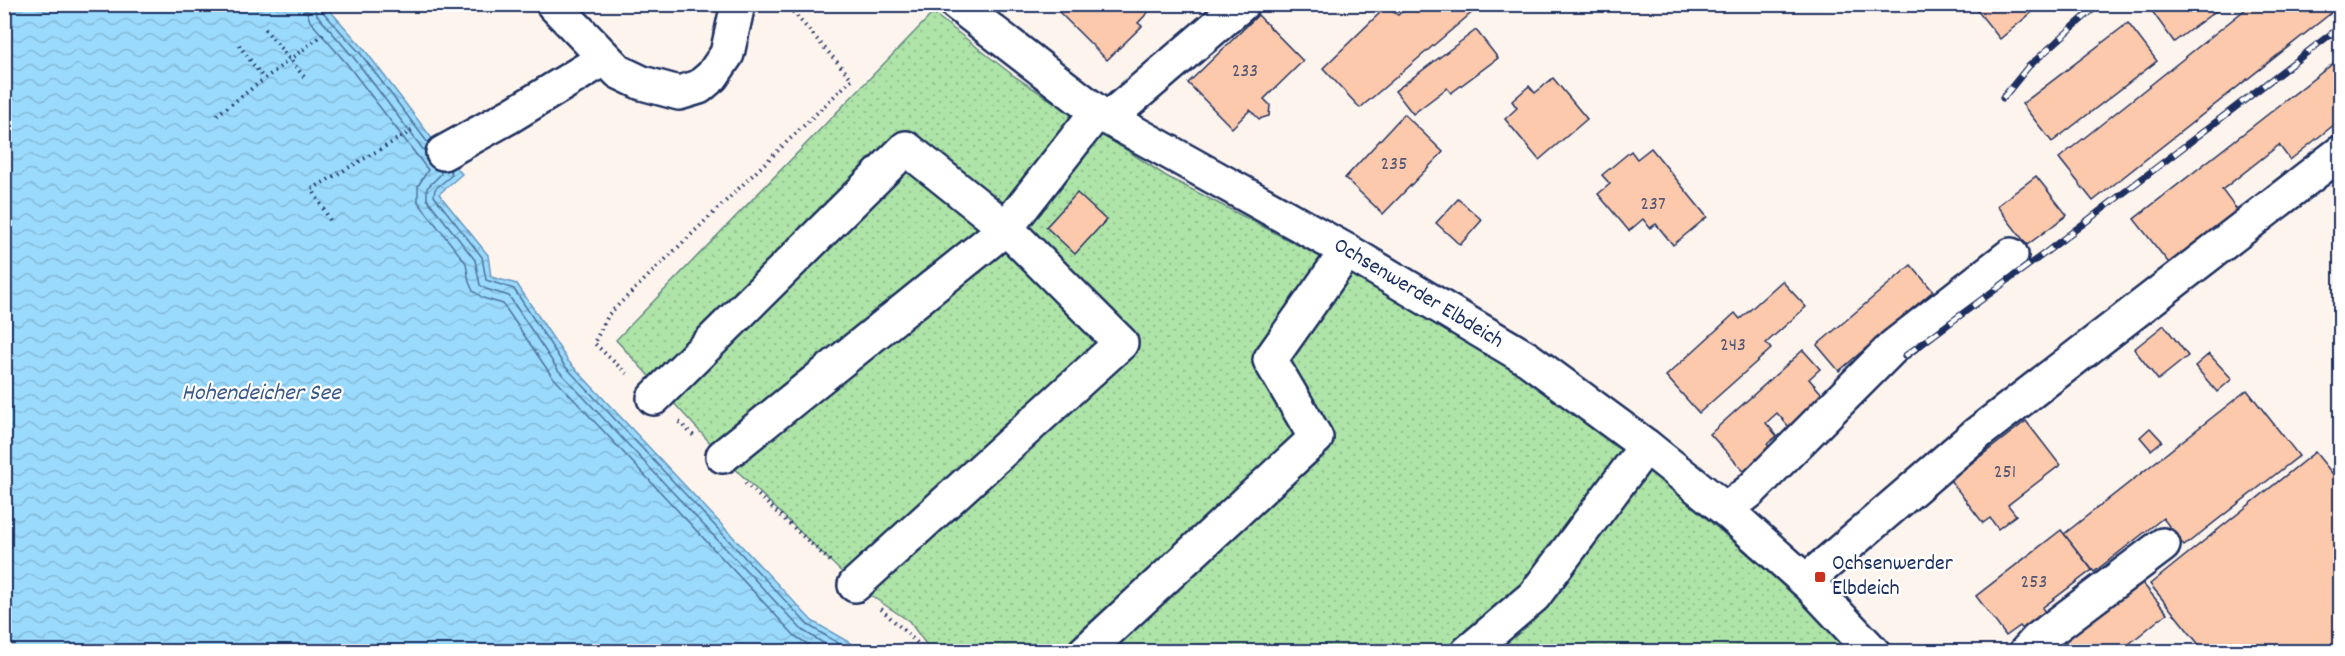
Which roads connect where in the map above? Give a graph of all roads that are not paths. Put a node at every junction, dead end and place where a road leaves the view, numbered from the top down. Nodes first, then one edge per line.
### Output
1 (738, 4) edge
2 (957, 4) edge
3 (1242, 4) edge
4 (565, 10) edge
5 (605, 58) junction
6 (1103, 115) junction
7 (443, 153) dead end
8 (2340, 153) edge
9 (1006, 228) junction
10 (1347, 251) junction
11 (2011, 255) dead end
12 (654, 399) road end
13 (1646, 446) junction
14 (721, 458) road end
15 (1726, 510) junction
16 (2163, 545) dead end
17 (1806, 582) junction
18 (855, 585) road end
19 (1086, 651) edge
20 (1468, 651) edge
21 (1873, 651) edge
22 (2026, 651) edge

1 - 5 street
2 - 6 street, Ochsenwerder Elbdeich
3 - 6 street
4 - 5 street
5 - 7 street
6 - 9 street
6 - 10 street, Ochsenwerder Elbdeich
8 - 17 street
9 - 12 street
9 - 14 street
9 - 18 street
10 - 13 street, Ochsenwerder Elbdeich
10 - 19 street
11 - 15 street
13 - 15 street, Ochsenwerder Elbdeich
13 - 20 street
15 - 17 street, Ochsenwerder Elbdeich
16 - 22 street
17 - 21 street, Ochsenwerder Elbdeich

